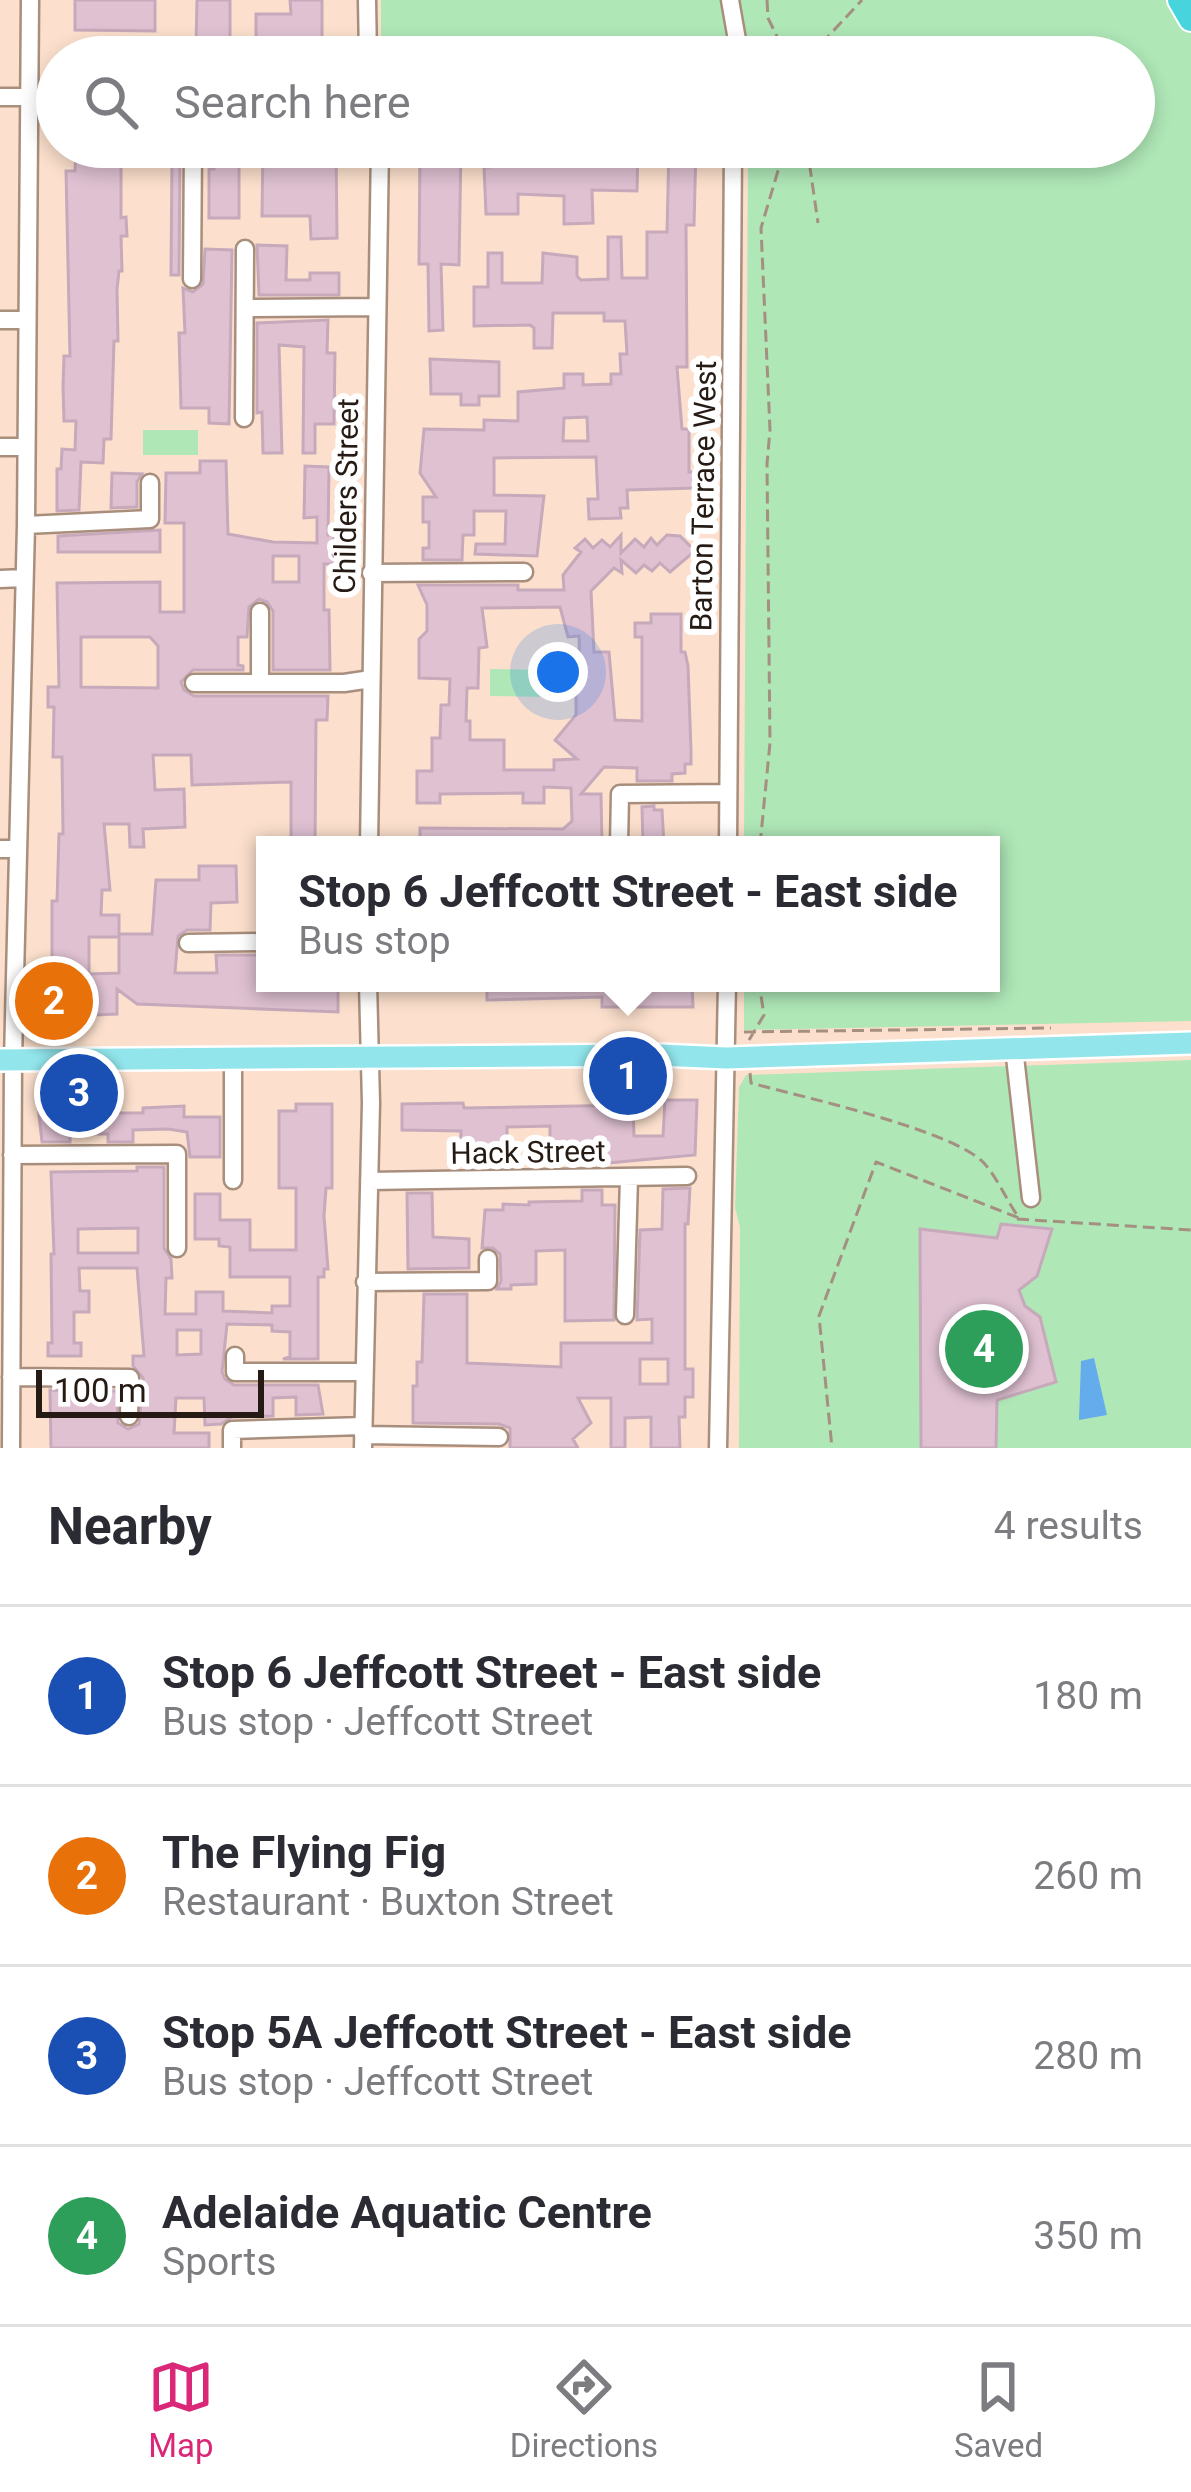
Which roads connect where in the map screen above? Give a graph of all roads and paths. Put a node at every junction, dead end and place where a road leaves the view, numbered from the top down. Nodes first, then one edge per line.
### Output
1 (29, 0) edge
2 (367, 0) edge
3 (730, 0) edge
4 (767, 0) edge
5 (862, 0) edge
6 (1180, 0) edge
7 (1191, 19) edge
8 (368, 36) edge
9 (736, 36) edge
10 (777, 36) edge
11 (829, 36) edge
12 (31, 97) junction
13 (36, 97) edge
14 (0, 98) edge
15 (193, 168) edge
16 (379, 168) edge
17 (733, 168) edge
18 (779, 168) edge
19 (810, 168) edge
20 (818, 223) dead end
21 (245, 249) dead end
22 (192, 279) dead end
23 (375, 307) junction
24 (245, 308) junction
25 (0, 320) edge
26 (27, 320) junction
27 (244, 418) dead end
28 (0, 447) edge
29 (26, 447) junction
30 (150, 483) dead end
31 (26, 525) junction
32 (524, 572) dead end
33 (371, 573) junction
34 (24, 578) junction
35 (0, 579) edge
36 (260, 612) dead end
37 (370, 679) junction
38 (260, 682) junction
39 (194, 683) dead end
40 (728, 794) junction
41 (369, 836) edge
42 (620, 836) edge
43 (728, 836) edge
44 (761, 836) edge
45 (9, 849) edge
46 (256, 942) edge
47 (188, 943) dead end
48 (368, 992) edge
49 (727, 992) edge
50 (760, 992) edge
51 (1062, 1028) dead end
52 (1191, 1043) edge
53 (1014, 1048) junction
54 (368, 1057) junction
55 (233, 1058) junction
56 (726, 1058) junction
57 (6, 1060) edge
58 (751, 1083) dead end
59 (12, 1155) junction
60 (687, 1176) dead end
61 (629, 1178) junction
62 (233, 1180) dead end
63 (369, 1181) junction
64 (1031, 1198) dead end
65 (177, 1248) dead end
66 (488, 1259) dead end
67 (365, 1282) junction
68 (625, 1316) dead end
69 (235, 1356) dead end
70 (364, 1372) junction
71 (11, 1378) junction
72 (129, 1416) dead end
73 (363, 1436) edge
74 (499, 1437) dead end
75 (11, 1448) edge
76 (232, 1448) edge
77 (718, 1448) edge
78 (832, 1448) edge

1 - 12 street
2 - 8 street
3 - 9 street
4 - 10 path
5 - 11 path
6 - 7 highway
12 - 13 street
12 - 14 street
12 - 26 street
15 - 22 street
16 - 23 street, Childers Street
17 - 40 street, Barton Terrace West
18 - 44 path
19 - 20 path
21 - 24 street
23 - 24 street
23 - 33 street, Childers Street
24 - 27 street
25 - 26 street
26 - 29 street
28 - 29 street
29 - 31 street
30 - 31 street
31 - 34 street
32 - 33 street
33 - 37 street, Childers Street
34 - 35 street
34 - 45 street
36 - 38 street
37 - 38 street
37 - 41 street, Childers Street
38 - 39 street
40 - 42 street
40 - 43 street, Barton Terrace West
45 - 57 street
46 - 47 street
48 - 54 street
49 - 56 street
50 - 51 path
52 - 53 main road
53 - 56 main road
53 - 64 street
54 - 55 main road
54 - 56 main road
54 - 63 street
55 - 57 main road
55 - 62 street
56 - 77 street
57 - 59 street
58 - 78 path
59 - 65 street
59 - 71 street
60 - 61 street, Hack Street
61 - 63 street, Hack Street
61 - 68 street
63 - 67 street
66 - 67 street
67 - 70 street
69 - 70 street
70 - 73 street
71 - 72 street
71 - 75 street
73 - 74 street
73 - 76 street

